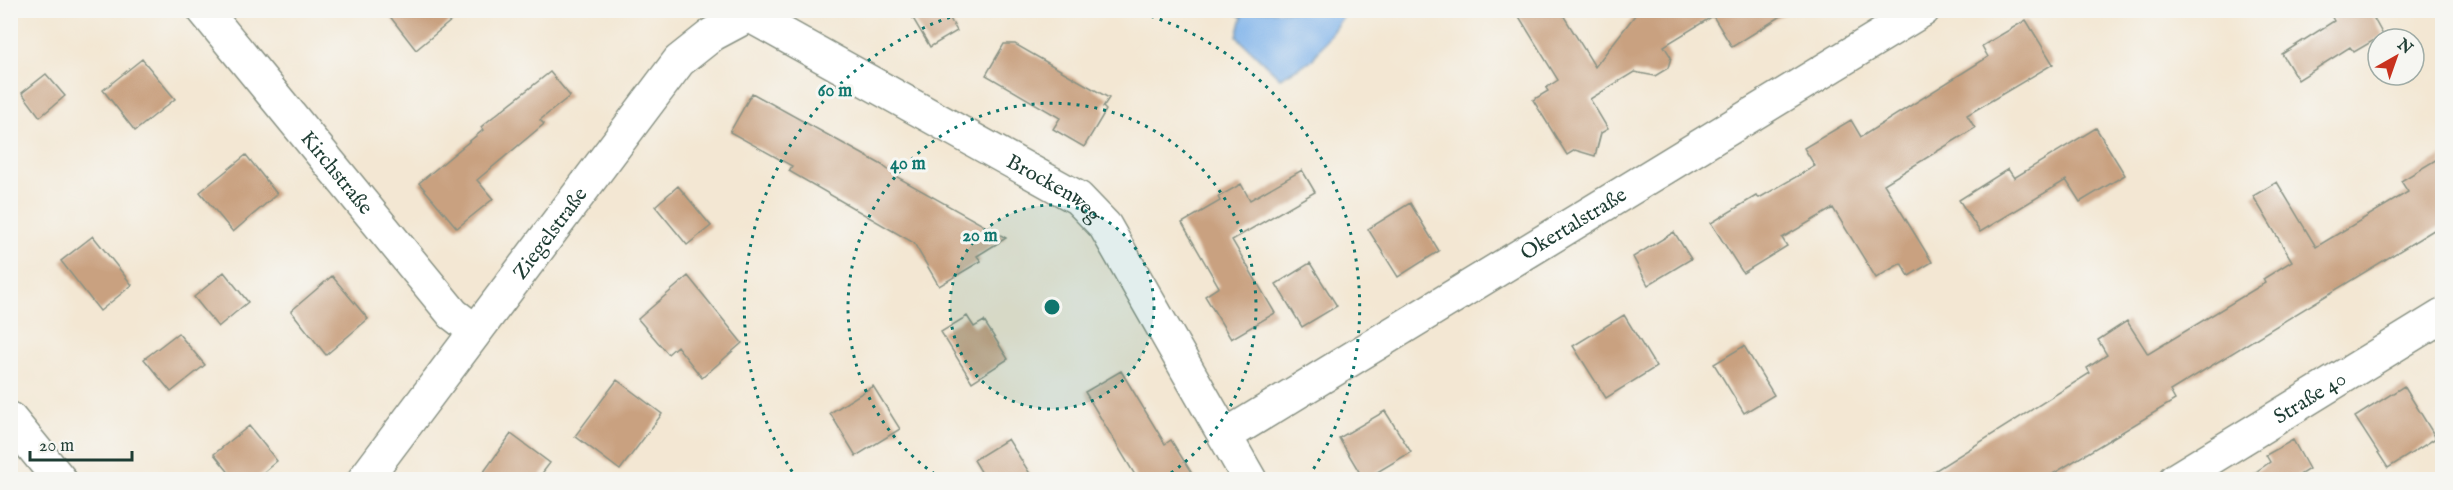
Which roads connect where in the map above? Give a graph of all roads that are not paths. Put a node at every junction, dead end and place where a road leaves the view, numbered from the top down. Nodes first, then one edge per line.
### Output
1 (204, 10) edge
2 (1923, 10) edge
3 (751, 12) edge
4 (2442, 316) edge
5 (475, 331) junction
6 (10, 419) edge
7 (1225, 436) junction
8 (60, 480) edge
9 (364, 480) edge
10 (1250, 480) edge
11 (2175, 480) edge

1 - 5 street, Kirchstraße
2 - 7 street, Okertalstraße
3 - 5 street, Ziegelstraße
3 - 7 street, Brockenweg
4 - 11 street, Straße 40
5 - 9 street, Ziegelstraße
6 - 8 street
7 - 10 street, Brockenweg

